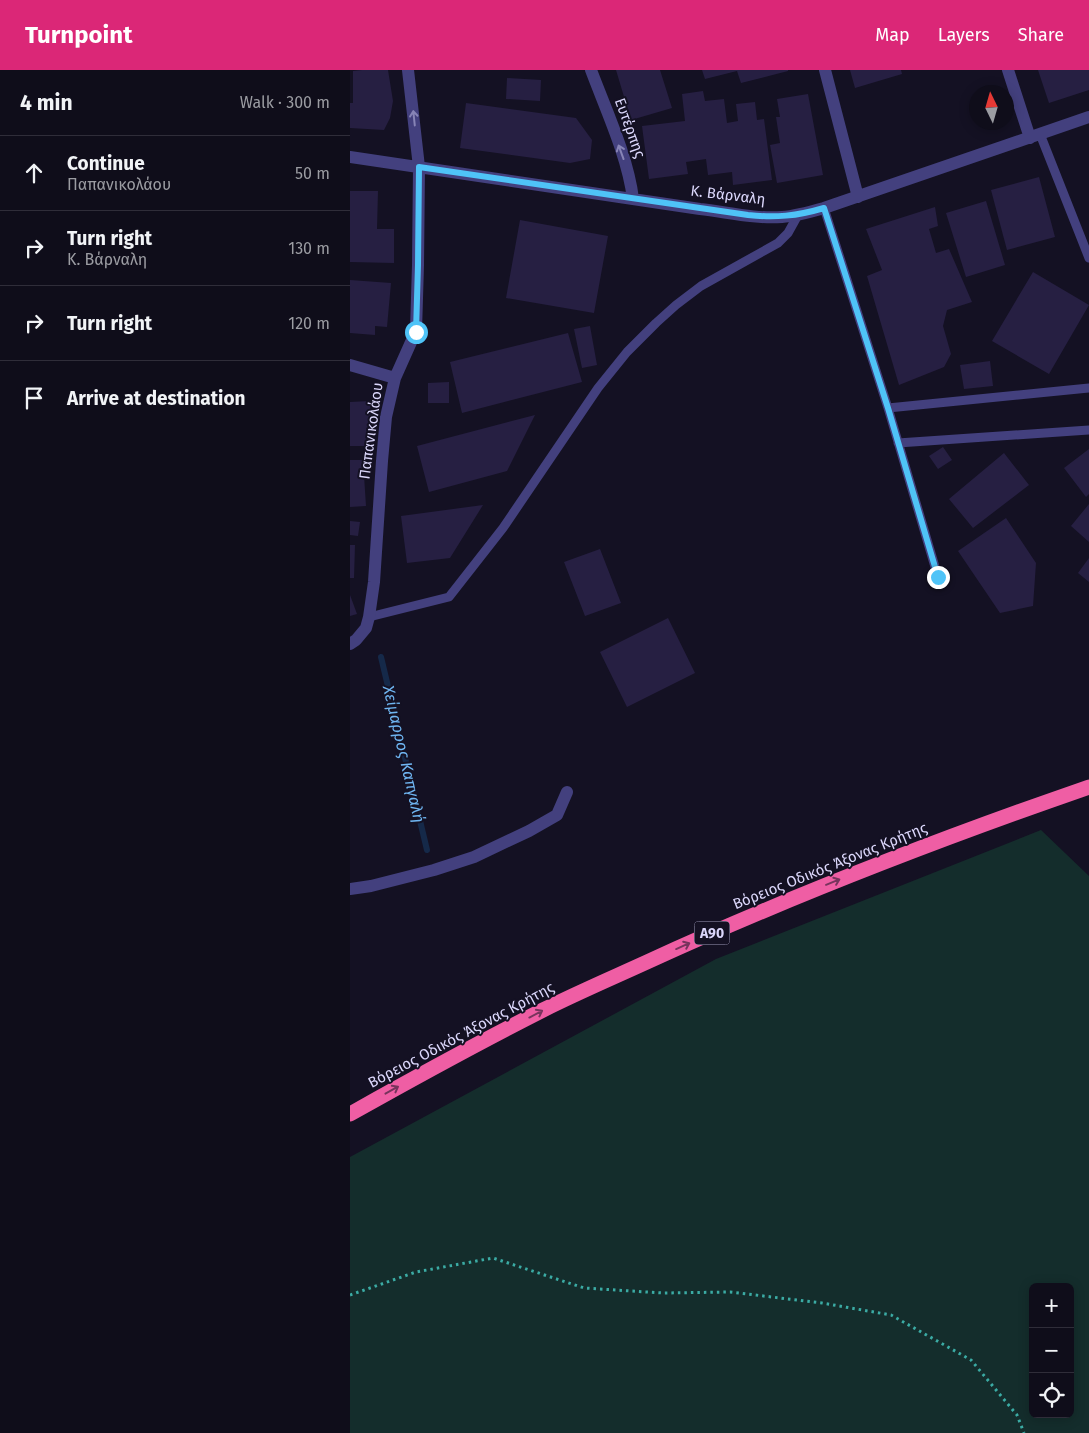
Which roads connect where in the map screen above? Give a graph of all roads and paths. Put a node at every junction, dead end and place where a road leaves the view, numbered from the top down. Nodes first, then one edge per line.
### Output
1 (408, 70) edge
2 (592, 70) edge
3 (825, 70) edge
4 (1008, 70) edge
5 (1089, 117) edge
6 (1035, 136) junction
7 (350, 157) edge
8 (419, 167) junction
9 (858, 196) junction
10 (633, 199) junction
11 (824, 208) junction
12 (798, 214) junction
13 (1089, 258) edge
14 (350, 365) edge
15 (395, 378) junction
16 (1089, 388) edge
17 (888, 408) junction
18 (1089, 430) edge
19 (898, 443) junction
20 (938, 577) dead end
21 (369, 617) junction
22 (350, 644) edge
23 (1089, 787) edge
24 (567, 792) dead end
25 (350, 889) edge
26 (350, 1114) edge
27 (350, 1295) edge
28 (1024, 1433) edge

8 -> 1 street, Παπανικολάου
10 -> 2 street, Ευτέρπης
3 - 9 street
4 - 6 street
5 - 6 street, Κ. Βάρναλη
6 - 9 street, Κ. Βάρναλη
6 - 13 lane
7 - 8 street, Κ. Βάρναλη
8 - 10 street, Κ. Βάρναλη
8 - 15 street, Παπανικολάου
9 - 11 street, Κ. Βάρναλη
10 - 12 street, Κ. Βάρναλη
11 - 12 street, Κ. Βάρναλη
11 - 17 lane
12 - 21 lane
14 - 15 street
15 - 21 street, Παπανικολάου
16 - 17 lane
17 - 19 lane
18 - 19 lane
19 - 20 lane
21 - 22 street, Παπανικολάου
26 -> 23 highway, Βόρειος Οδικός Άξονας Κρήτης / Α90
24 - 25 street
27 - 28 path

